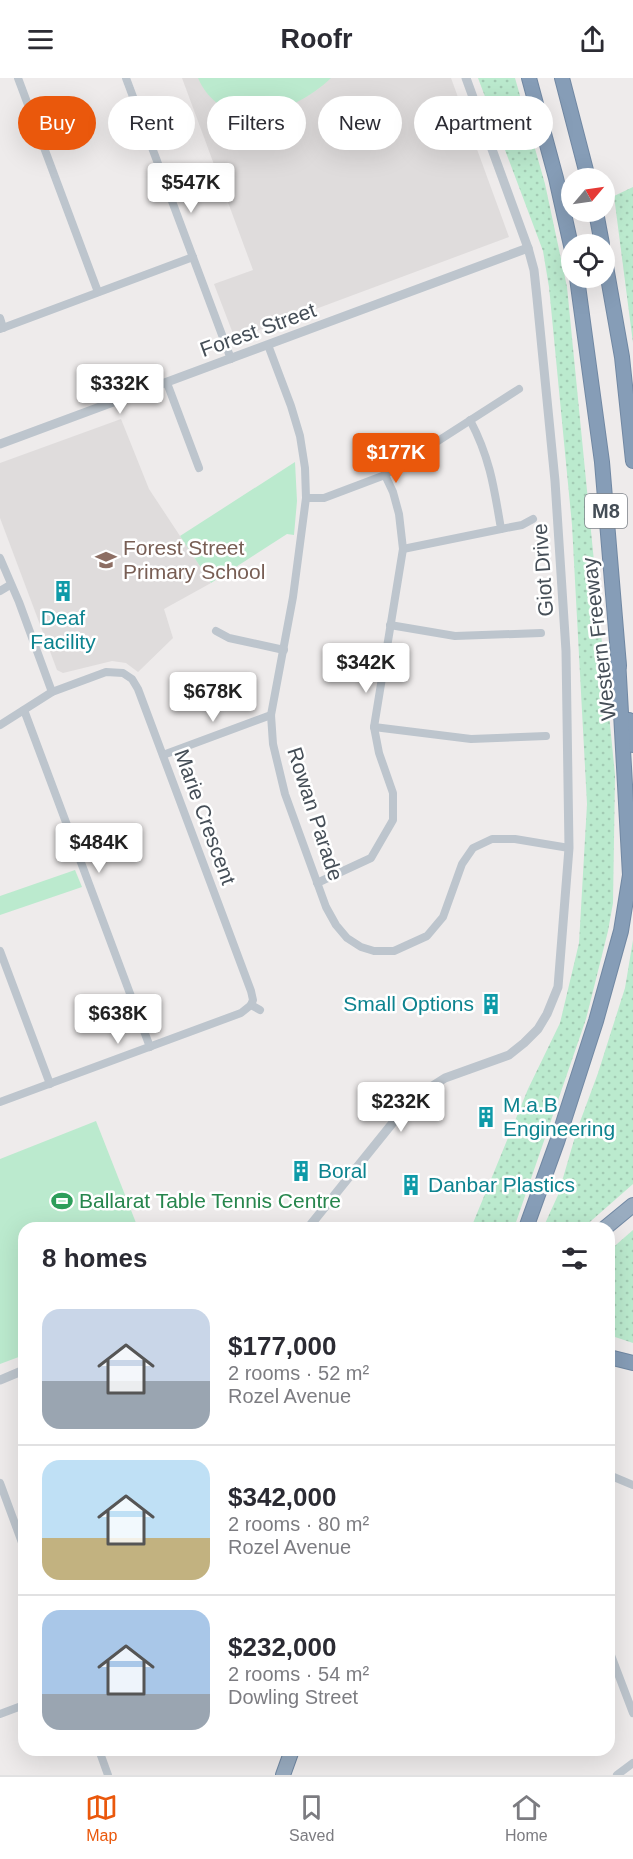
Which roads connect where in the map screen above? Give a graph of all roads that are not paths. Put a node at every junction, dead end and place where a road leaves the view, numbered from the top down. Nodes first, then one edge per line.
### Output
1 (18, 78) edge
2 (126, 78) edge
3 (466, 78) edge
4 (529, 78) edge
5 (562, 78) edge
6 (585, 168) edge
7 (568, 234) edge
8 (528, 248) junction
9 (193, 257) junction
10 (578, 288) edge
11 (610, 288) edge
12 (98, 292) junction
13 (0, 318) edge
14 (2, 328) edge
15 (268, 345) junction
16 (231, 359) junction
17 (167, 383) junction
18 (519, 389) dead end
19 (470, 420) junction
20 (0, 444) edge
21 (633, 462) edge
22 (199, 468) dead end
23 (385, 476) junction
24 (306, 498) junction
25 (533, 519) dead end
26 (501, 529) junction
27 (403, 549) junction
28 (0, 558) edge
29 (10, 585) junction
30 (0, 591) edge
31 (390, 625) junction
32 (216, 632) dead end
33 (541, 633) dead end
34 (284, 650) junction
35 (618, 659) junction
36 (52, 692) junction
37 (24, 710) junction
38 (271, 715) junction
39 (0, 725) edge
40 (374, 727) junction
41 (546, 736) dead end
42 (633, 745) edge
43 (163, 755) junction
44 (569, 848) junction
45 (317, 884) junction
46 (0, 951) edge
47 (251, 1005) junction
48 (260, 1010) dead end
49 (150, 1047) junction
50 (50, 1084) junction
51 (0, 1102) edge
52 (633, 1205) edge
53 (313, 1222) edge
54 (528, 1222) edge
55 (612, 1222) edge
56 (615, 1358) edge
57 (633, 1363) edge
58 (18, 1373) edge
59 (0, 1380) edge
60 (615, 1478) edge
61 (0, 1483) edge
62 (633, 1485) edge
63 (18, 1532) edge
64 (615, 1666) edge
65 (18, 1707) edge
66 (633, 1713) edge
67 (0, 1714) edge
68 (101, 1756) edge
69 (290, 1756) edge
70 (633, 1763) edge
71 (108, 1775) edge
72 (283, 1775) edge
73 (617, 1775) edge

1 - 12 street
2 - 9 street
3 - 8 street, Giot Drive
4 - 7 highway
5 - 6 highway
8 - 15 street, Forest Street
8 - 44 street, Giot Drive
9 - 12 street
9 - 16 street
10 - 35 highway, Western Freeway / M8
11 - 21 highway
12 - 14 street
13 - 14 street
15 - 16 street, Forest Street
15 - 24 street, Rowan Parade
16 - 17 street, Forest Street
17 - 20 street, Forest Street
17 - 22 street
18 - 19 street
19 - 23 street
19 - 26 street
23 - 24 street
23 - 27 street
24 - 34 street, Rowan Parade
25 - 26 street
26 - 27 street
27 - 31 street
28 - 29 street
29 - 30 street
29 - 36 street
31 - 33 street
31 - 40 street
32 - 34 street
34 - 38 street, Rowan Parade
35 - 42 highway, Western Freeway / M8
35 - 54 highway
36 - 37 street, Marie Crescent
36 - 43 street, Marie Crescent
37 - 39 street, Marie Crescent
37 - 49 street
38 - 43 street
38 - 45 street, Rowan Parade
40 - 41 street
40 - 45 street
43 - 47 street, Marie Crescent
44 - 45 street, Rowan Parade
44 - 53 street, Giot Drive
46 - 50 street
47 - 48 street
47 - 49 street
49 - 50 street
50 - 51 street
52 - 55 highway
56 - 57 highway
58 - 59 street
60 - 62 street
61 - 63 street
64 - 66 street
65 - 67 street
68 - 71 street
69 - 72 highway
70 - 73 street

